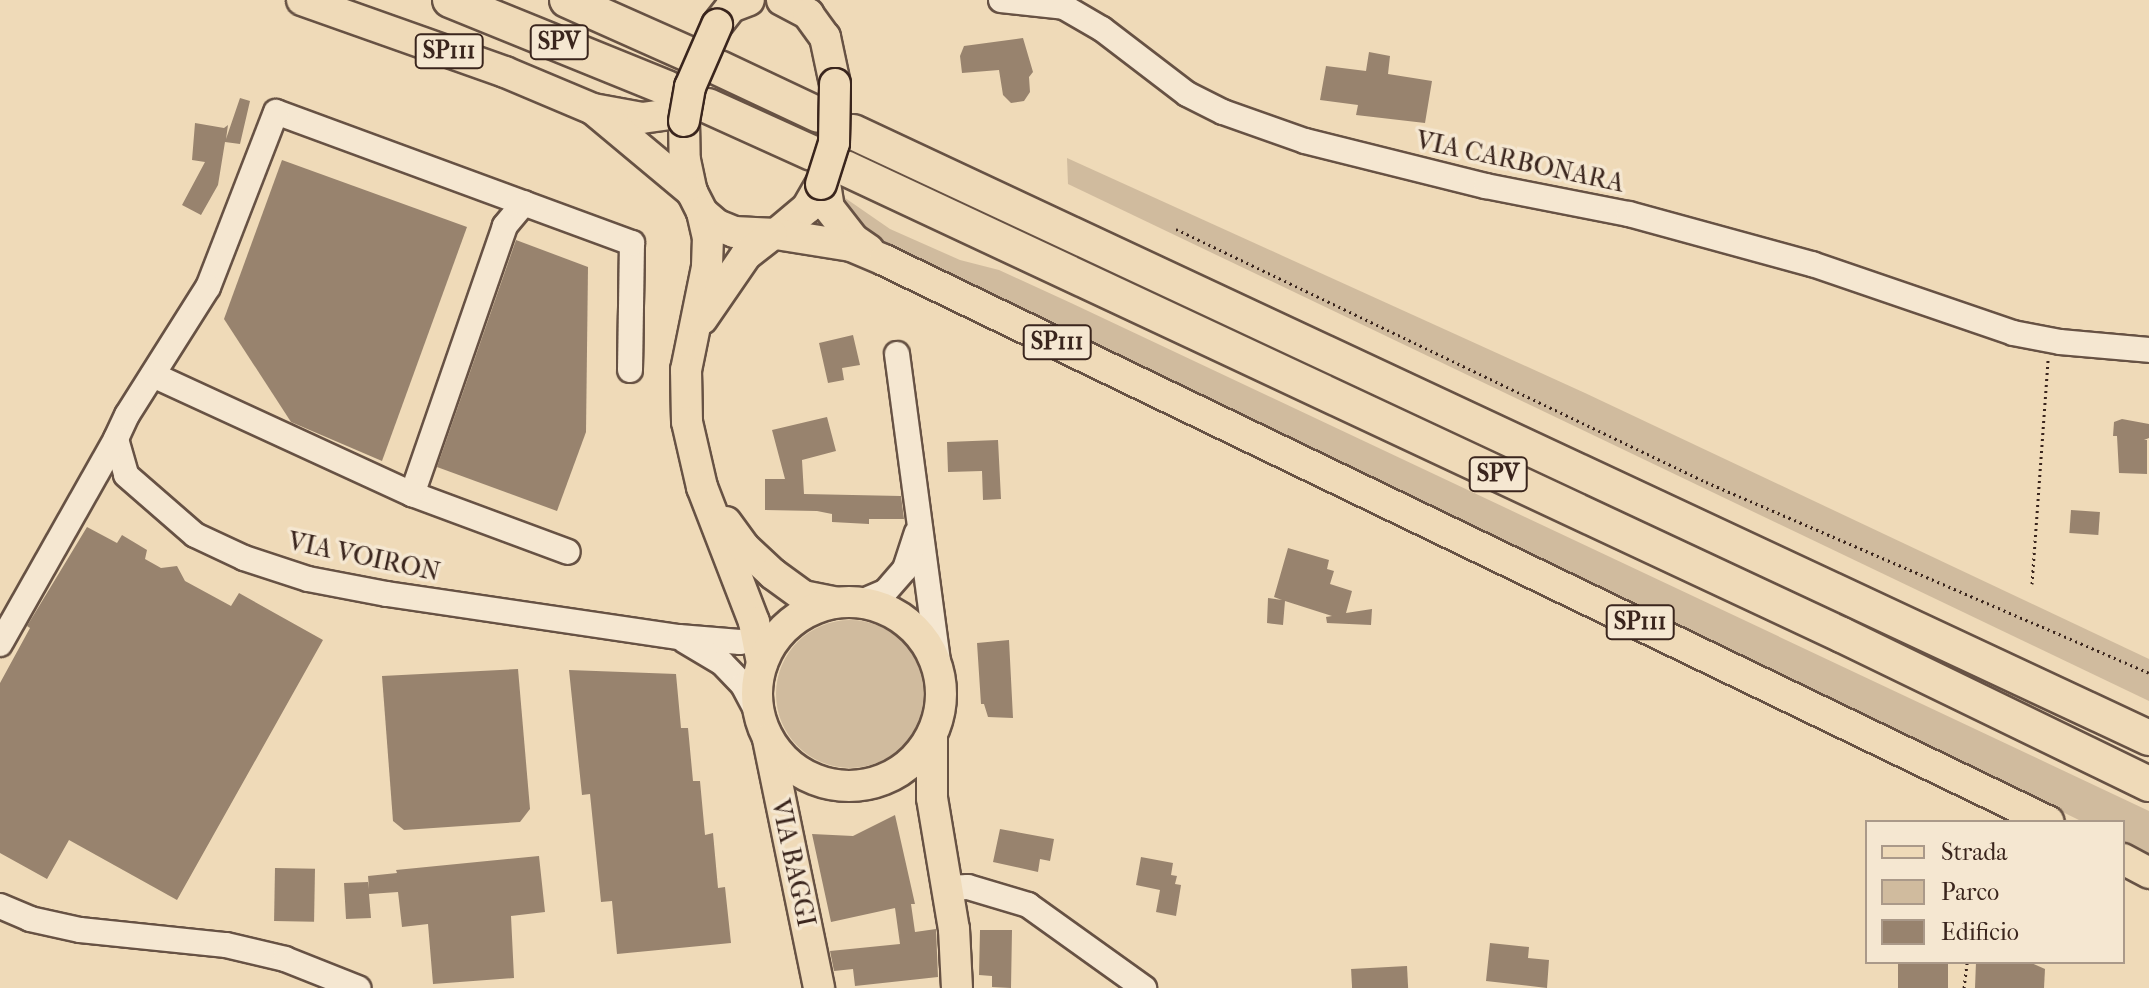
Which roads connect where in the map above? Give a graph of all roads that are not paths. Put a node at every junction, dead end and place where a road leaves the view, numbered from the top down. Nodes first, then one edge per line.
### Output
1 (302, 0) edge
2 (450, 0) edge
3 (567, 0) edge
4 (1001, 0) edge
5 (796, 5) edge
6 (736, 7) edge
7 (686, 53) dead end
8 (719, 68) dead end
9 (684, 103) junction
10 (593, 109) junction
11 (819, 115) dead end
12 (853, 132) dead end
13 (825, 174) junction
14 (697, 202) junction
15 (524, 203) junction
16 (774, 234) junction
17 (884, 260) junction
18 (696, 328) junction
19 (2149, 350) edge
20 (897, 354) dead end
21 (630, 370) dead end
22 (153, 375) junction
23 (116, 439) junction
24 (702, 487) junction
25 (412, 494) junction
26 (919, 527) junction
27 (568, 552) dead end
28 (745, 597) junction
29 (848, 602) junction
30 (679, 637) junction
31 (717, 640) junction
32 (0, 644) edge
33 (766, 646) junction
34 (939, 670) junction
35 (763, 726) junction
36 (932, 737) junction
37 (2149, 738) edge
38 (2149, 784) edge
39 (2045, 820) edge
40 (2125, 860) edge
41 (2149, 873) edge
42 (947, 888) junction
43 (0, 906) edge
44 (358, 988) edge
45 (819, 988) edge
46 (957, 988) edge
47 (1144, 988) edge

1 - 10 main road, SP111
2 - 9 highway, SPV
3 - 7 highway, SPV
4 - 19 street, VIA CARBONARA
5 - 13 main road, bridge
6 - 9 main road, bridge
8 - 11 highway
9 - 10 main road, SP111
9 - 13 highway, SPV
9 - 14 main road, VIA BAGGI
10 - 14 main road, SP111
12 - 37 highway, SPV
13 - 16 main road, VIA BAGGI
13 - 17 main road, SP111
13 - 38 highway, SPV
14 - 16 main road, SP111
14 - 18 main road, VIA BAGGI
15 - 21 street
15 - 22 street
15 - 25 street
16 - 17 main road, SP111
16 - 18 main road, VIA BAGGI
17 - 39 main road, SP111
18 - 24 main road, VIA BAGGI
20 - 26 street, VIA BAGGI
22 - 23 street
22 - 25 street
23 - 30 street, VIA VOIRON
23 - 32 street
24 - 28 main road, VIA BAGGI
24 - 29 main road, VIA BAGGI
25 - 27 street
26 - 29 street, VIA BAGGI
26 - 34 street, VIA BAGGI
28 - 31 street
28 - 33 main road, VIA BAGGI
29 - 33 main road, VIA BAGGI
29 - 34 main road, VIA BAGGI
30 - 31 street, VIA VOIRON
30 - 35 street, VIA VOIRON
31 - 33 street, VIA VOIRON
33 - 35 main road, VIA BAGGI
34 - 36 main road, VIA BAGGI
35 - 36 main road, VIA BAGGI
35 - 45 main road, VIA BAGGI
36 - 42 main road, VIA BAGGI
40 - 41 main road
42 - 46 main road, VIA BAGGI
42 - 47 street
43 - 44 street

